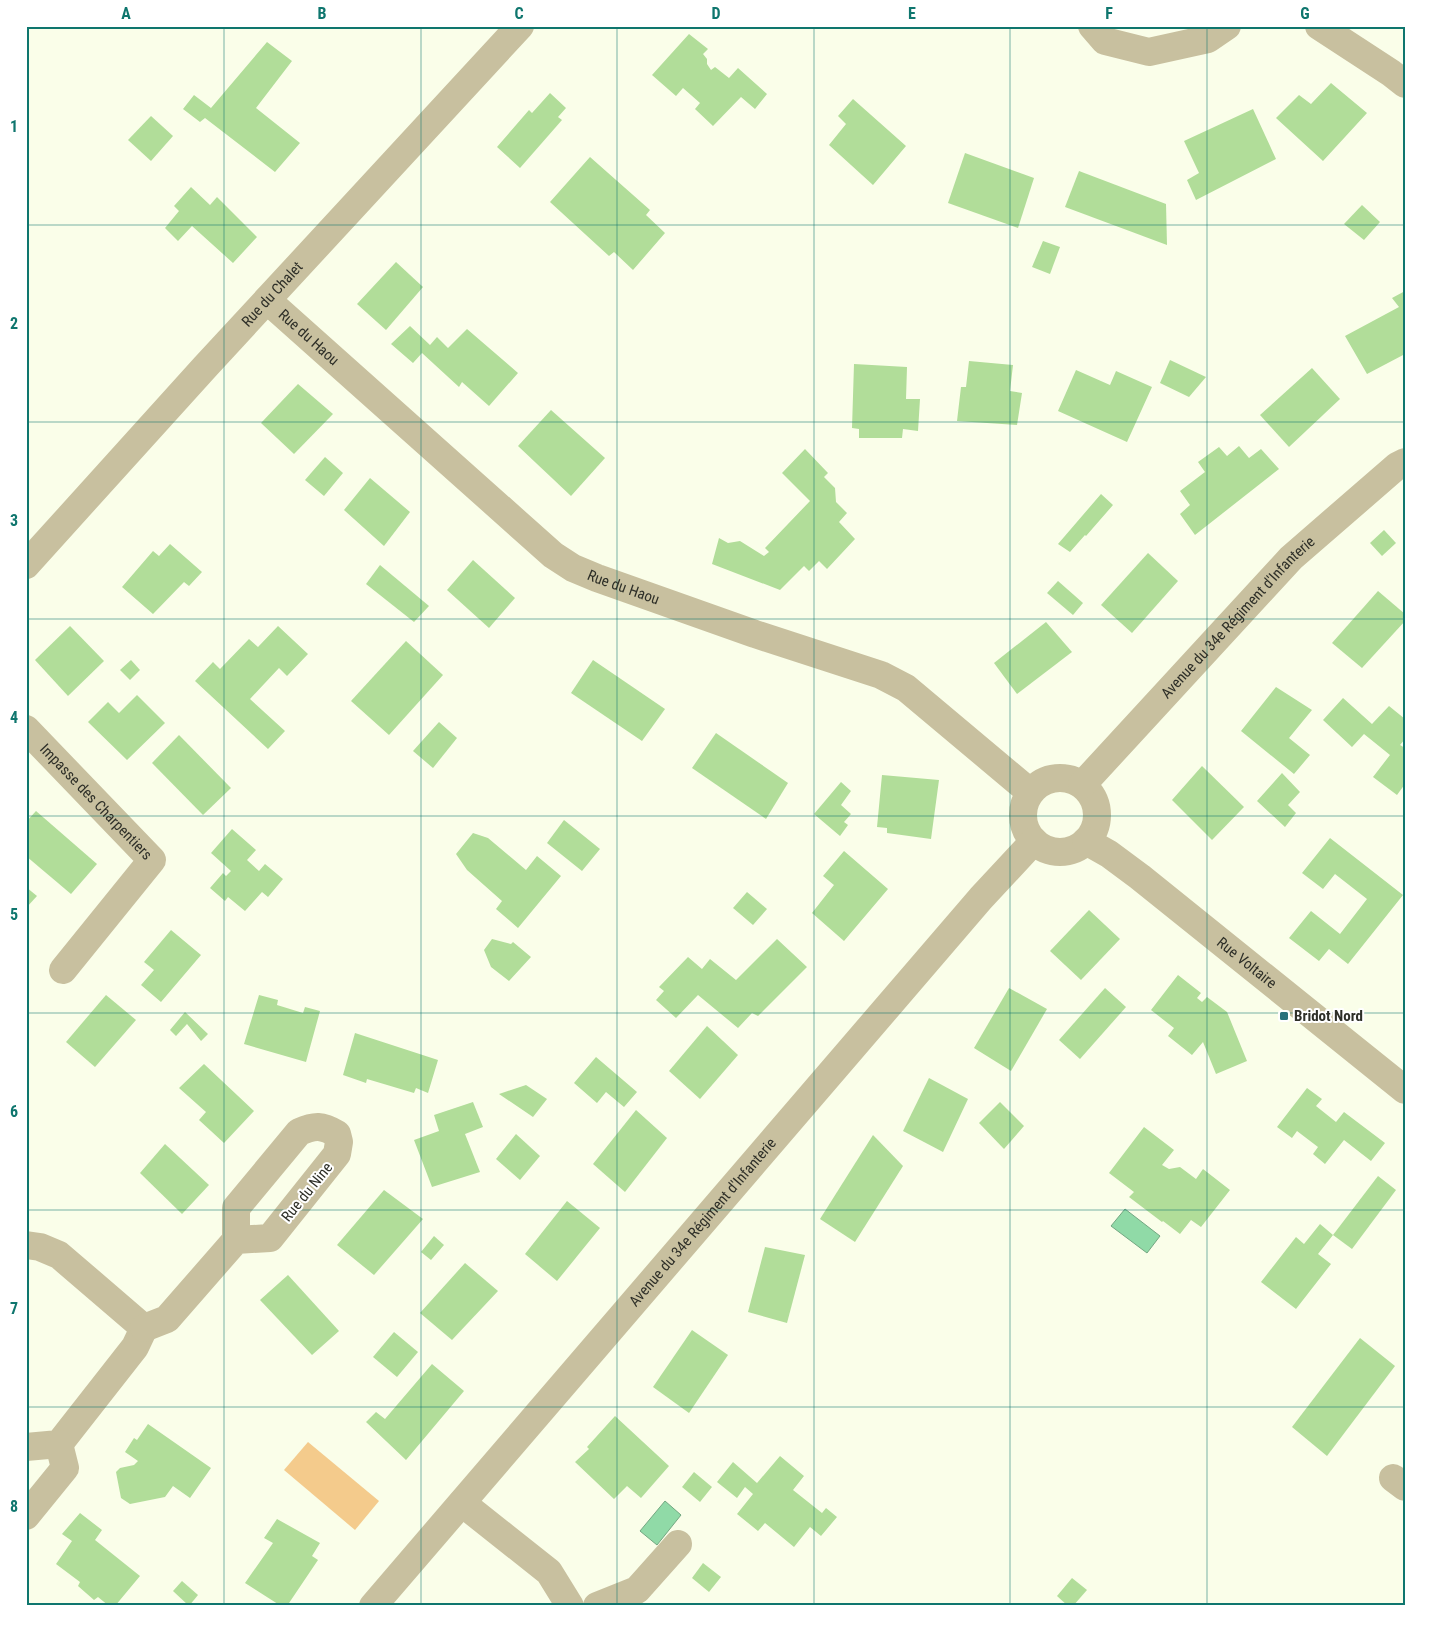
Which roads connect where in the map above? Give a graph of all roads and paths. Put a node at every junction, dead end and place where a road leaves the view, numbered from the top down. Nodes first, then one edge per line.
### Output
1 (520, 26) edge
2 (1092, 26) edge
3 (1227, 26) edge
4 (1320, 26) edge
5 (1405, 84) edge
6 (267, 300) junction
7 (1405, 462) edge
8 (26, 564) edge
9 (26, 729) edge
10 (1082, 785) junction
11 (1030, 792) junction
12 (1034, 841) junction
13 (1086, 841) junction
14 (63, 970) dead end
15 (1405, 1090) edge
16 (236, 1240) dead end
17 (26, 1245) edge
18 (144, 1328) junction
19 (59, 1444) junction
20 (26, 1447) edge
21 (462, 1503) junction
22 (26, 1516) edge
23 (678, 1544) dead end
24 (374, 1606) edge
25 (570, 1606) edge
26 (597, 1606) edge

1 - 6 street, Rue du Chalet
2 - 3 street
4 - 5 street
6 - 8 street, Rue du Chalet
6 - 11 street, Rue du Haou
7 - 10 street, Avenue du 34e Régiment d'Infanterie
9 - 14 street, Impasse des Charpentiers
10 - 11 street
10 - 13 street
11 - 12 street
12 - 13 street
12 - 21 street, Avenue du 34e Régiment d'Infanterie
13 - 15 street, Rue Voltaire
16 - 18 street
17 - 18 street
18 - 19 street
19 - 20 street
19 - 22 street
21 - 24 street, Avenue du 34e Régiment d'Infanterie
21 - 25 street
23 - 26 street

